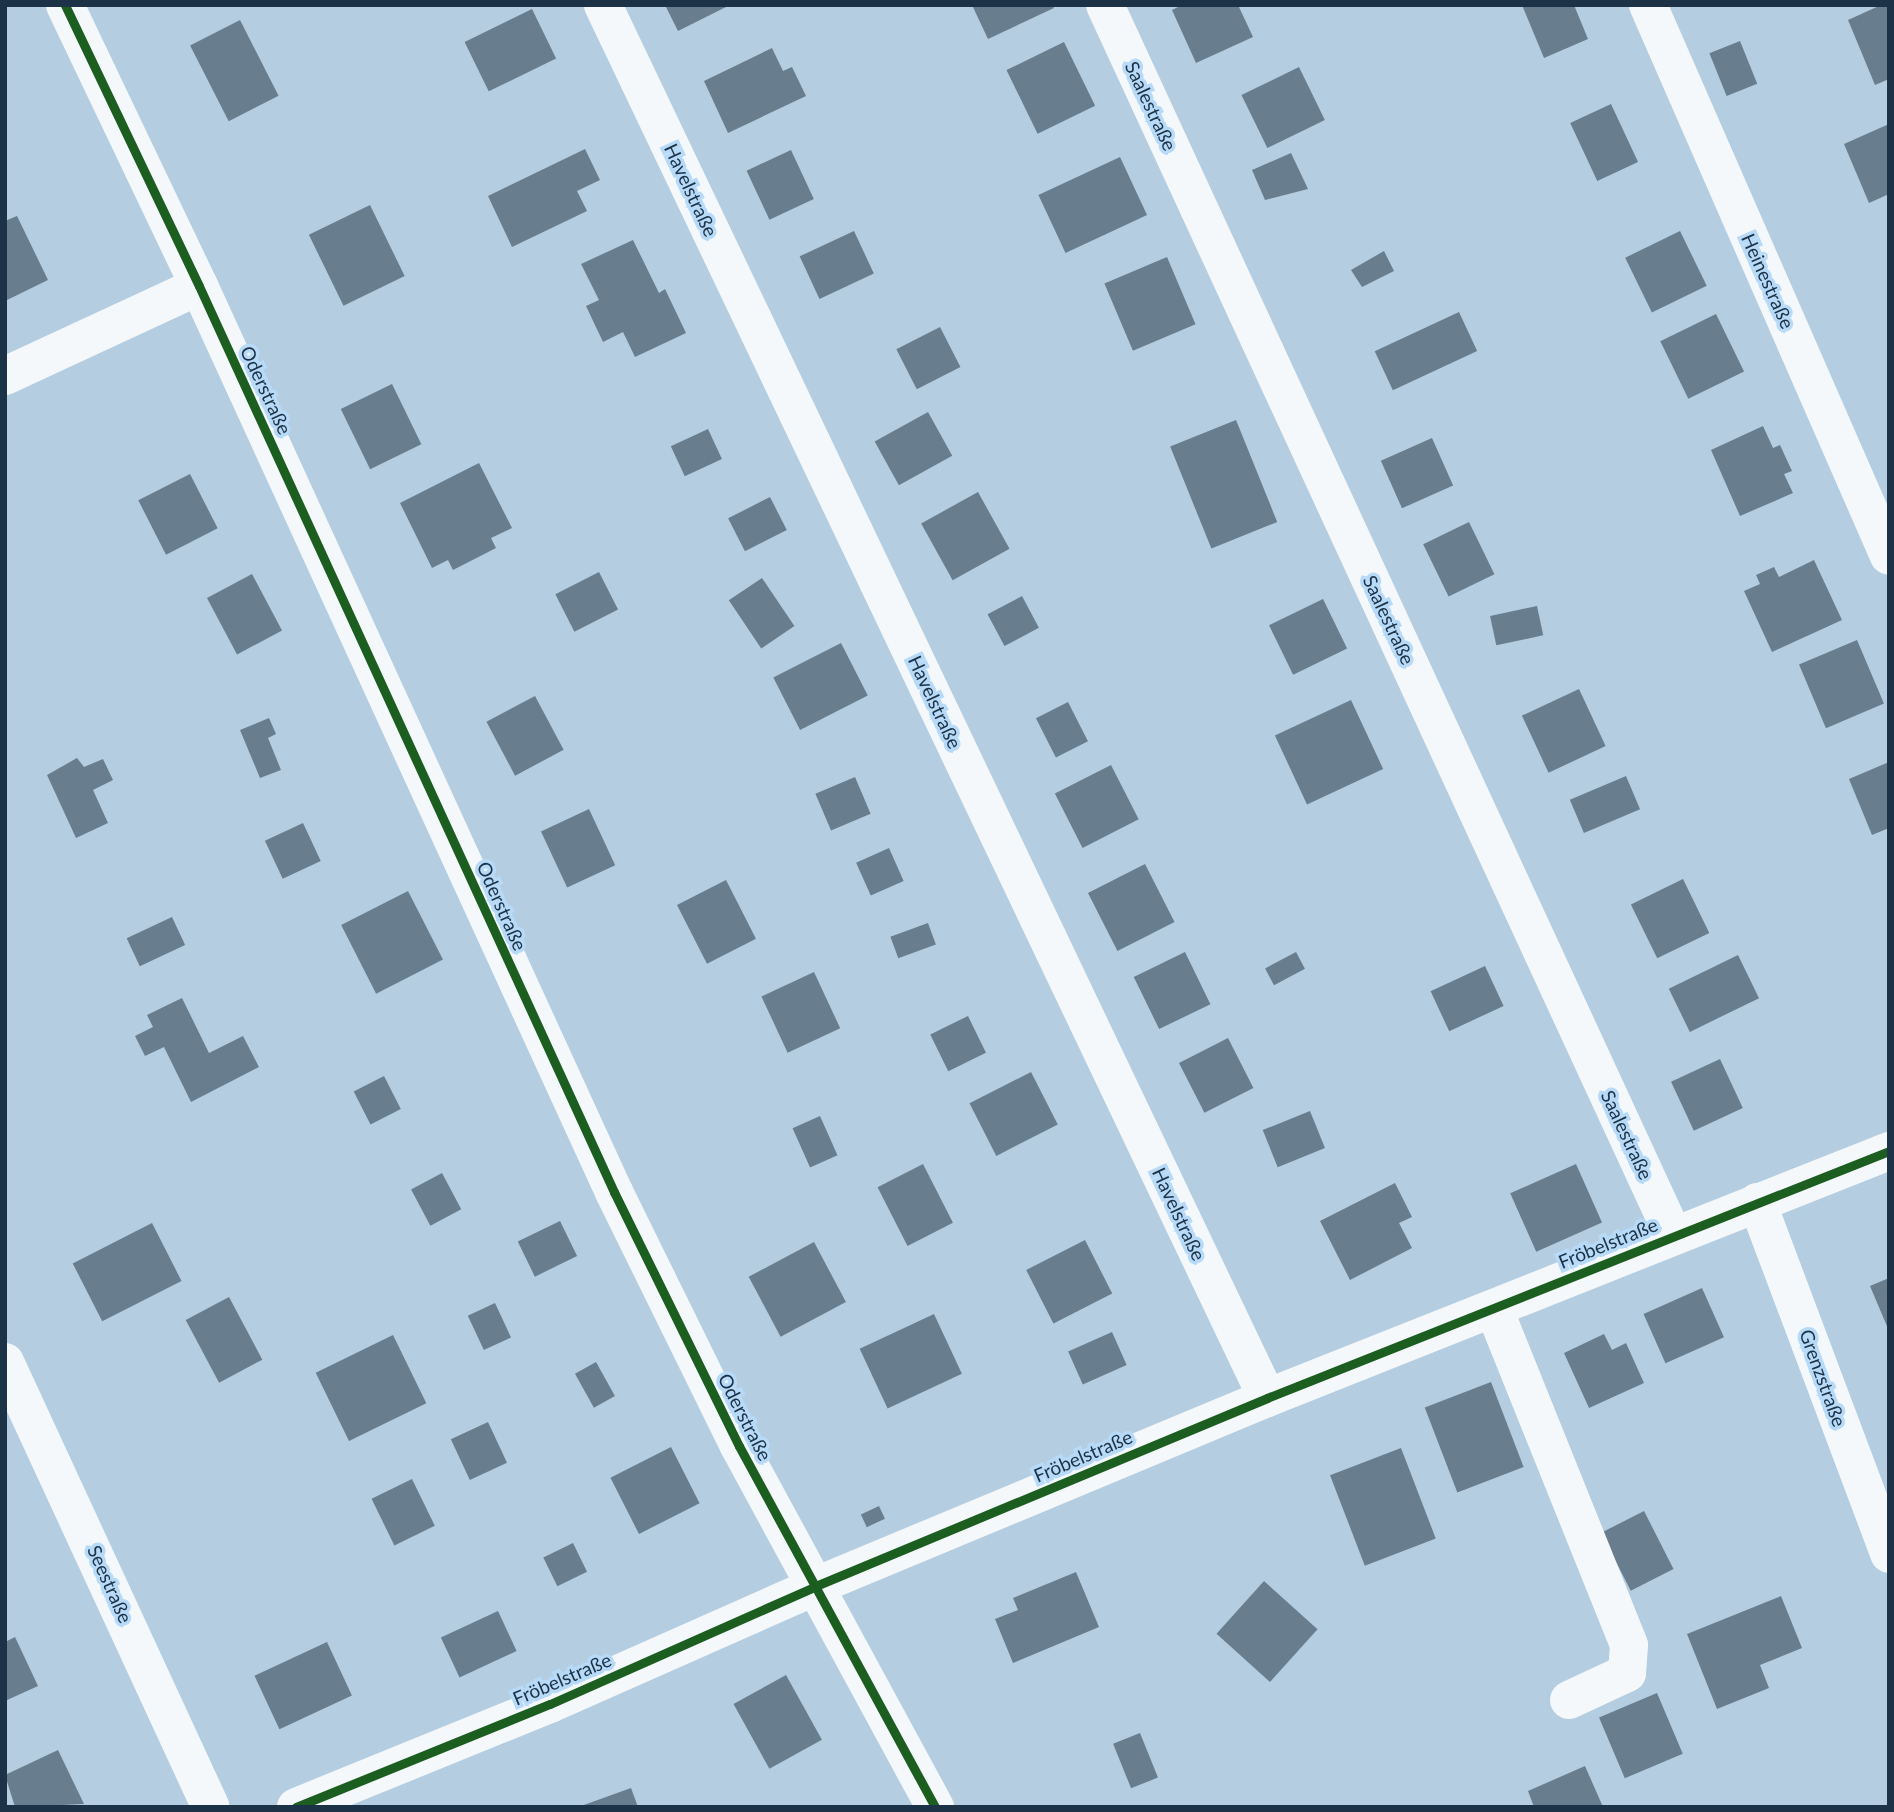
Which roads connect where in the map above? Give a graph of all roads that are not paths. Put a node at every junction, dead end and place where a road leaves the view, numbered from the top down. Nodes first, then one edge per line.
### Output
1 (65, 5) edge
2 (603, 5) edge
3 (1105, 5) edge
4 (1648, 5) edge
5 (199, 286) junction
6 (5, 376) edge
7 (1889, 556) edge
8 (1889, 1151) edge
9 (1757, 1202) junction
10 (1673, 1235) junction
11 (1494, 1309) junction
12 (5, 1362) edge
13 (1267, 1398) junction
14 (1889, 1555) edge
15 (818, 1585) junction
16 (1569, 1700) dead end
17 (211, 1807) edge
18 (296, 1807) edge
19 (935, 1807) edge

1 - 5 street, Oderstraße
2 - 13 street, Havelstraße
3 - 10 street, Saalestraße
4 - 7 street, Heinestraße
5 - 6 street
5 - 15 street, Oderstraße
8 - 9 street, Fröbelstraße
9 - 10 street, Fröbelstraße
9 - 14 street, Grenzstraße
10 - 11 street, Fröbelstraße
11 - 13 street, Fröbelstraße
11 - 16 street
12 - 17 street, Seestraße
13 - 15 street, Fröbelstraße
15 - 18 street, Fröbelstraße
15 - 19 street, Oderstraße

